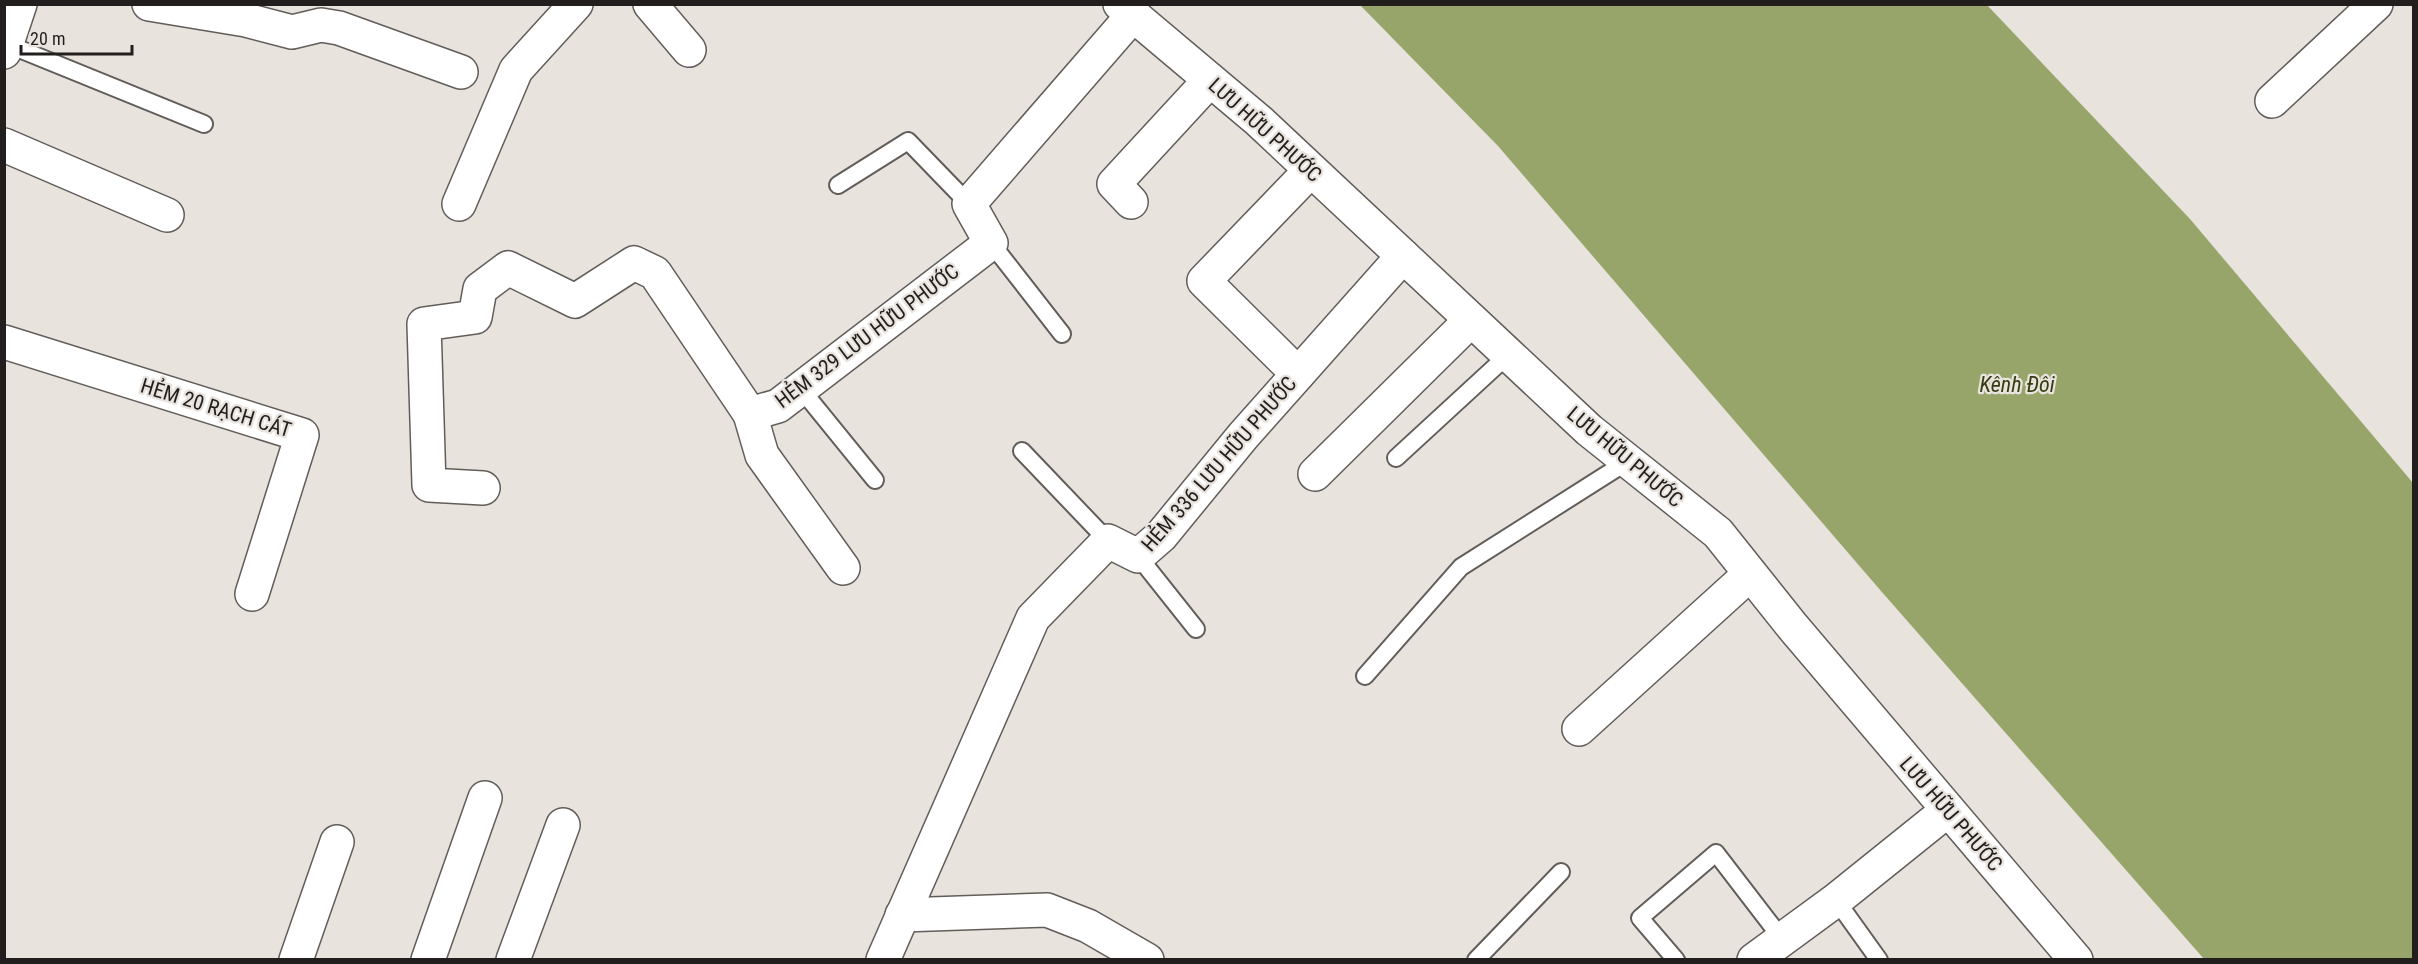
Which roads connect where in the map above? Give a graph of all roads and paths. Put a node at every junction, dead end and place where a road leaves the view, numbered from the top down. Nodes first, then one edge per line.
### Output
1 (20, 4) edge
2 (149, 4) edge
3 (576, 4) edge
4 (650, 4) edge
5 (2376, 4) edge
6 (1126, 10) edge
7 (6, 48) edge
8 (689, 50) dead end
9 (461, 72) dead end
10 (1210, 80) junction
11 (2272, 101) dead end
12 (204, 124) dead end
13 (4, 146) edge
14 (1311, 170) junction
15 (838, 185) dead end
16 (1131, 202) dead end
17 (459, 204) dead end
18 (969, 204) junction
19 (167, 215) dead end
20 (991, 243) junction
21 (1403, 256) junction
22 (1471, 320) junction
23 (1062, 334) dead end
24 (4, 342) edge
25 (1508, 355) junction
26 (1298, 374) junction
27 (801, 389) junction
28 (750, 414) junction
29 (1022, 451) dead end
30 (1396, 458) dead end
31 (1628, 461) junction
32 (1315, 474) dead end
33 (875, 480) dead end
34 (483, 488) dead end
35 (1108, 541) junction
36 (1138, 556) junction
37 (843, 568) dead end
38 (1750, 574) junction
39 (252, 594) dead end
40 (1196, 629) dead end
41 (1365, 676) dead end
42 (1579, 729) dead end
43 (484, 798) dead end
44 (1948, 810) junction
45 (563, 825) dead end
46 (337, 842) dead end
47 (1561, 872) dead end
48 (1836, 900) junction
49 (902, 915) junction
50 (1782, 939) junction
51 (296, 960) edge
52 (428, 960) edge
53 (513, 960) edge
54 (883, 960) edge
55 (1147, 960) edge
56 (1476, 960) edge
57 (1676, 960) edge
58 (1754, 960) edge
59 (1879, 960) edge
60 (2076, 960) edge

1 - 7 street
2 - 9 street
3 - 17 street
4 - 8 street
5 - 11 street
6 - 10 street, LƯU HỮU PHƯỚC
6 - 18 street
7 - 12 lane
10 - 14 street, LƯU HỮU PHƯỚC
10 - 16 street
13 - 19 street
14 - 21 street, LƯU HỮU PHƯỚC
14 - 26 street
15 - 18 lane
18 - 20 street
20 - 23 lane
20 - 27 street, HẺM 329 LƯU HỮU PHƯỚC
21 - 22 street, LƯU HỮU PHƯỚC
21 - 26 street, HẺM 336 LƯU HỮU PHƯỚC
22 - 25 street, LƯU HỮU PHƯỚC
22 - 32 street
24 - 39 street, HẺM 20 RẠCH CÁT
25 - 30 lane
25 - 31 street, LƯU HỮU PHƯỚC
26 - 36 street, HẺM 336 LƯU HỮU PHƯỚC
27 - 28 street, HẺM 329 LƯU HỮU PHƯỚC
27 - 33 lane
28 - 34 street, HẺM 329 LƯU HỮU PHƯỚC
28 - 37 street
29 - 35 lane
31 - 38 street, LƯU HỮU PHƯỚC
31 - 41 lane
35 - 36 street, HẺM 336 LƯU HỮU PHƯỚC
35 - 49 street, HẺM 336 LƯU HỮU PHƯỚC
36 - 40 lane
38 - 42 street
38 - 44 street, LƯU HỮU PHƯỚC
43 - 52 street
44 - 48 street
44 - 60 street, LƯU HỮU PHƯỚC
45 - 53 street
46 - 51 street
47 - 56 lane
48 - 50 street
48 - 59 lane
49 - 54 street, HẺM 336 LƯU HỮU PHƯỚC
49 - 55 street
50 - 57 lane
50 - 58 street

